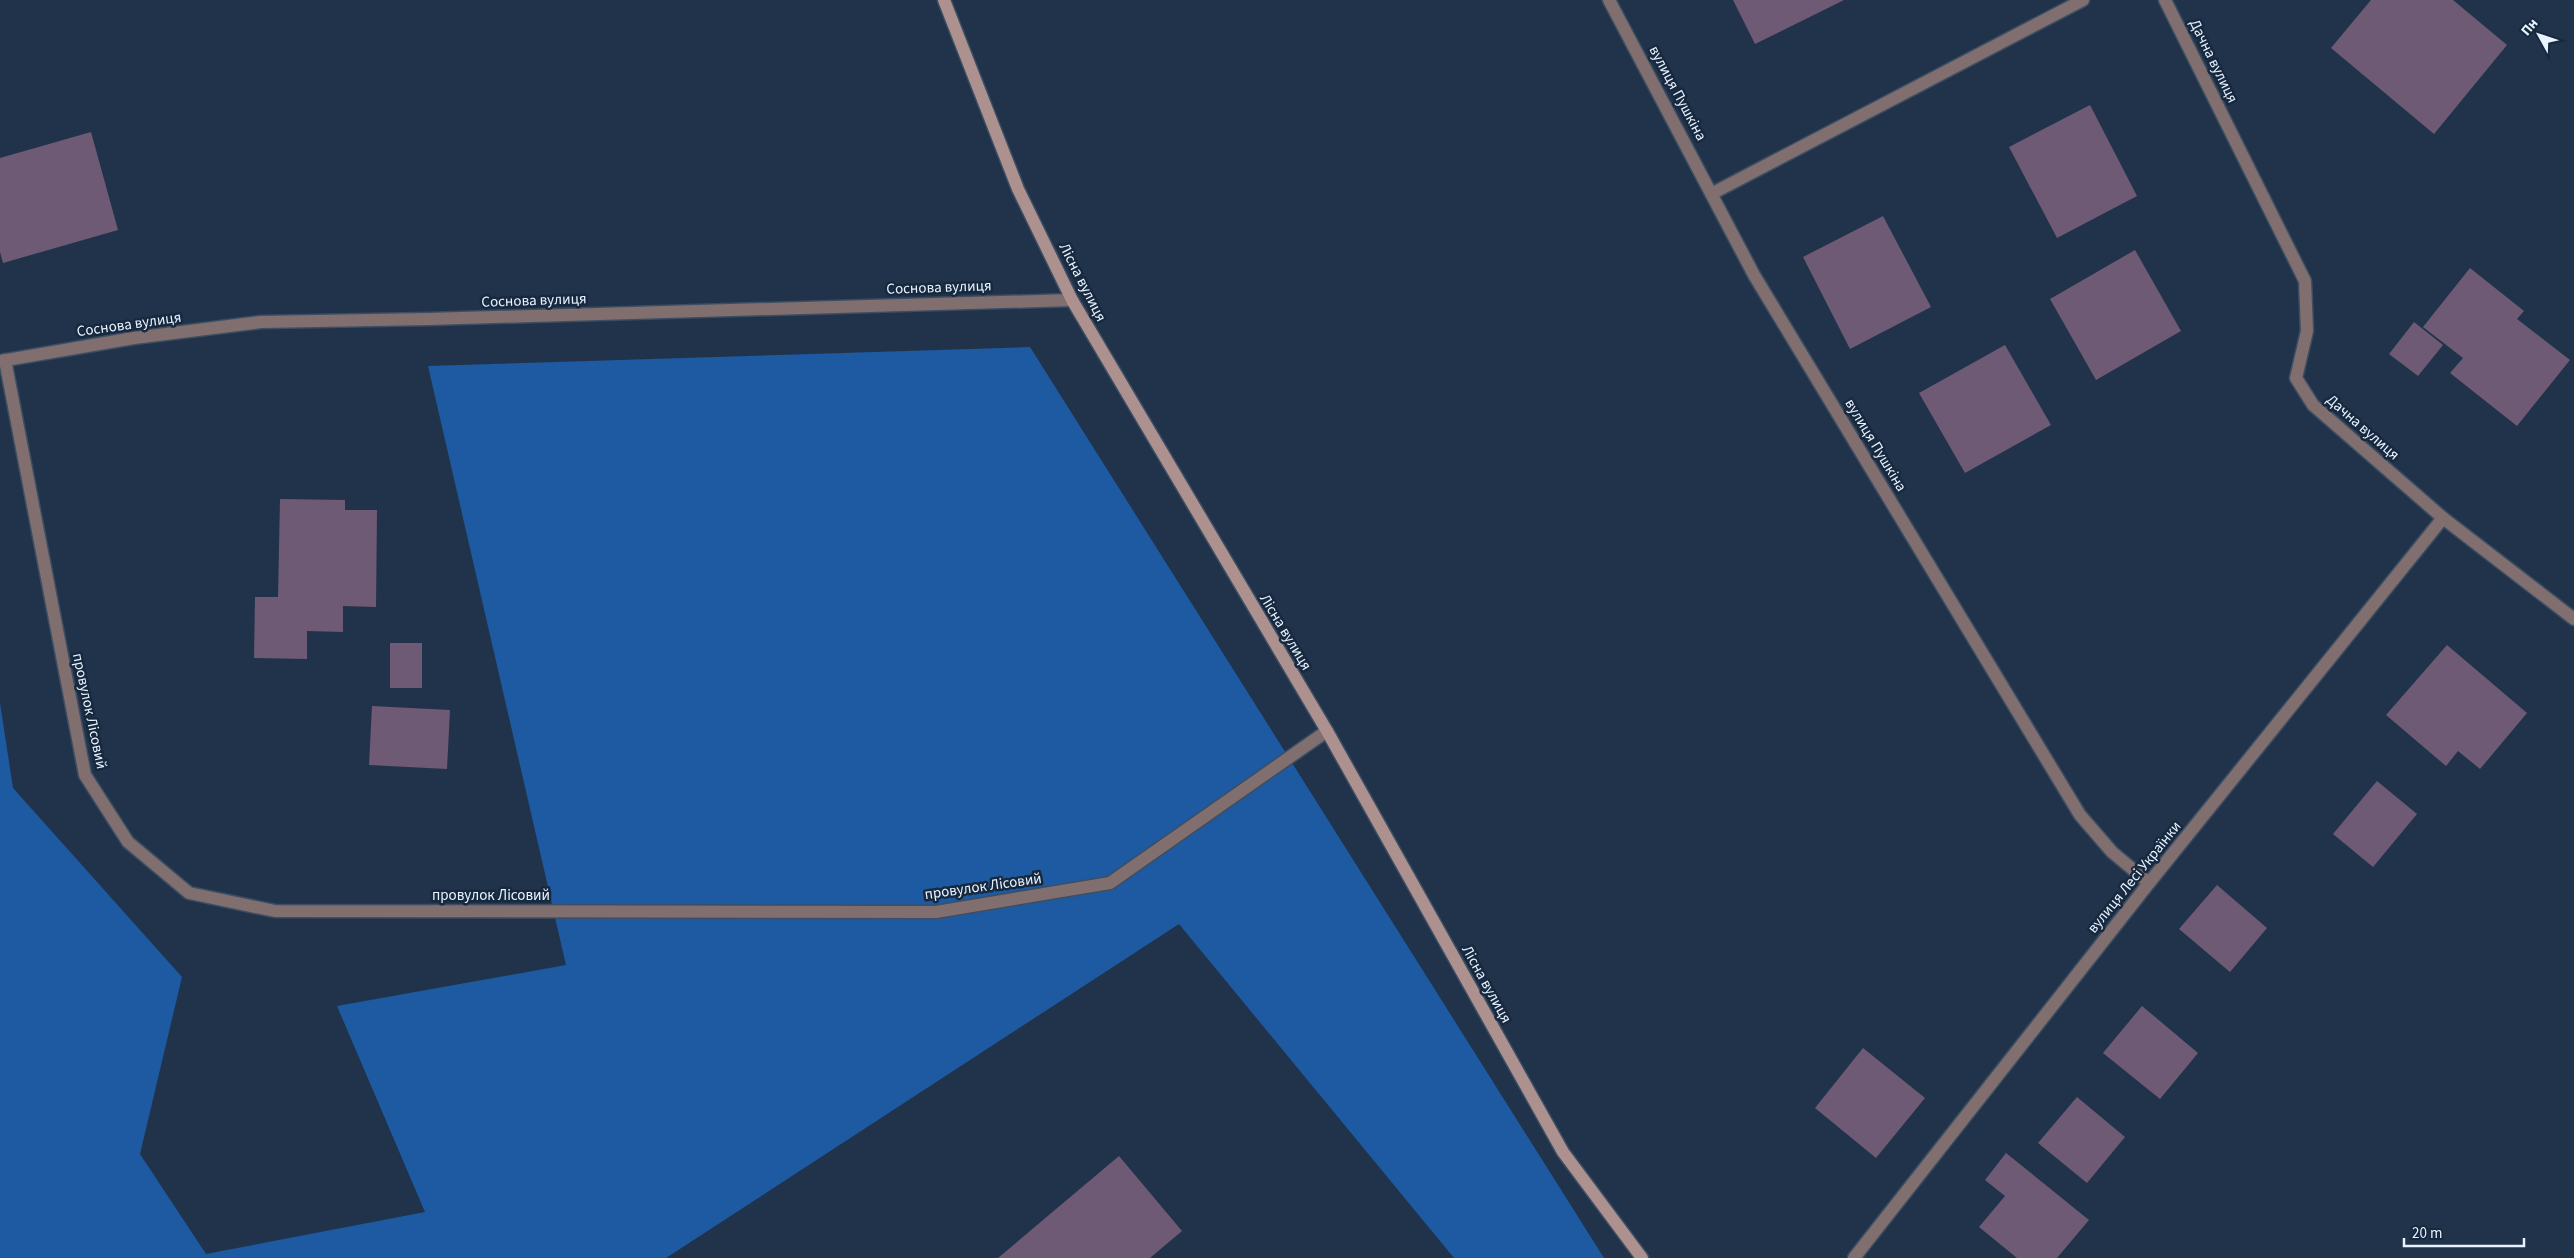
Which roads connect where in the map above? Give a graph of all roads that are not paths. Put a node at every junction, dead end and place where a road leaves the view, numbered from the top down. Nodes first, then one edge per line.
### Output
1 (944, 0) edge
2 (1609, 0) edge
3 (2083, 0) edge
4 (2165, 0) edge
5 (1713, 193) junction
6 (1072, 300) junction
7 (3, 360) edge
8 (2443, 518) junction
9 (2574, 619) edge
10 (1327, 731) junction
11 (2149, 883) junction
12 (1642, 1258) edge
13 (1854, 1258) edge

1 - 6 main road, Лісна вулиця
2 - 5 street, вулиця Пушкіна
3 - 5 street
4 - 8 street, Дачна вулиця
5 - 11 street, вулиця Пушкіна
6 - 7 street, Соснова вулиця
6 - 10 main road, Лісна вулиця
7 - 10 street, провулок Лісовий
8 - 9 street, Дачна вулиця
8 - 11 street, вулиця Лесі Українки
10 - 12 main road, Лісна вулиця
11 - 13 street, вулиця Лесі Українки

